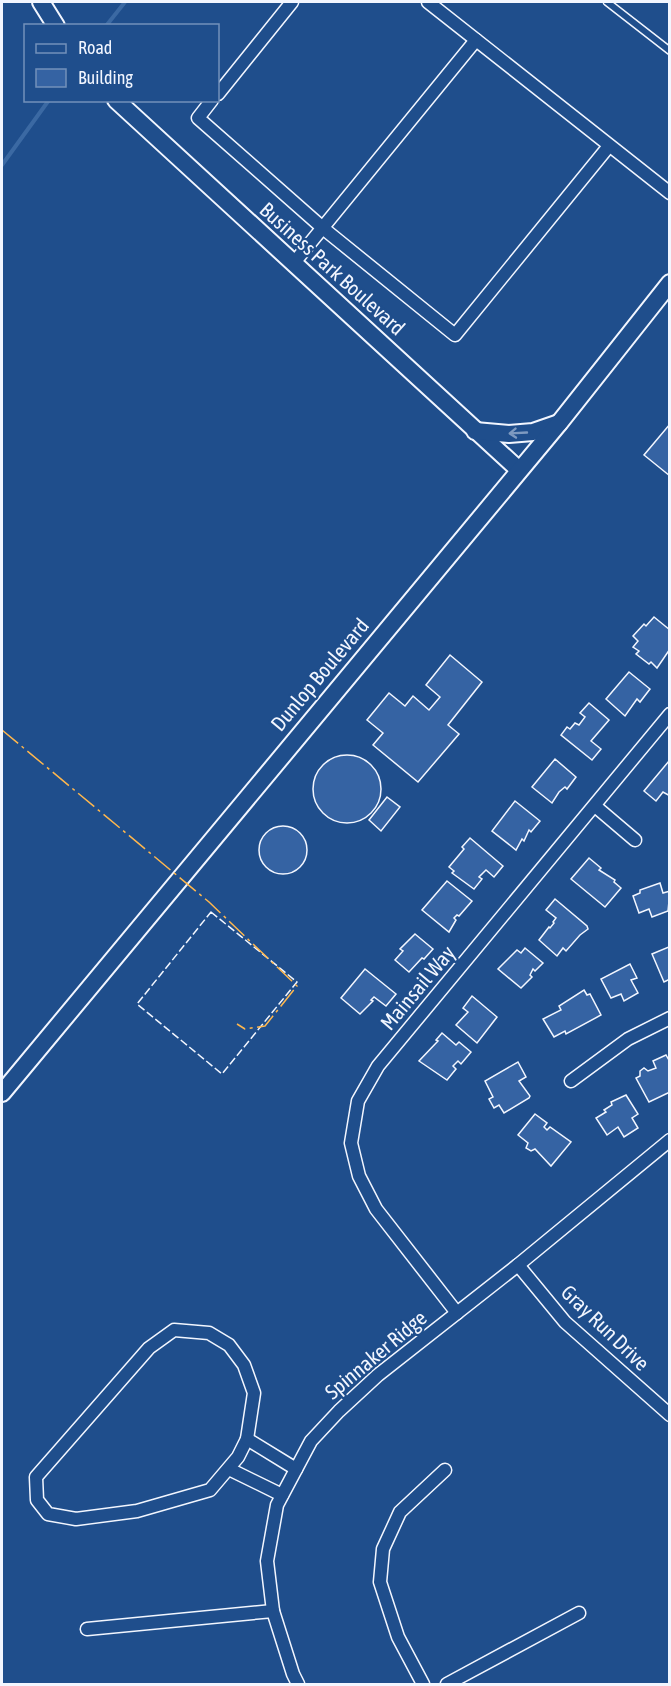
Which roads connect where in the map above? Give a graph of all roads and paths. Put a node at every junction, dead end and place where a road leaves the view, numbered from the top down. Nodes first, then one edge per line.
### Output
1 (41, 2) edge
2 (292, 2) edge
3 (428, 2) edge
4 (607, 2) edge
5 (55, 24) edge
6 (476, 40) junction
7 (669, 51) edge
8 (219, 93) edge
9 (118, 102) edge
10 (210, 102) edge
11 (609, 146) junction
12 (669, 193) edge
13 (324, 229) junction
14 (293, 264) junction
15 (669, 283) edge
16 (560, 422) junction
17 (475, 431) junction
18 (519, 470) junction
19 (669, 714) edge
20 (595, 806) junction
21 (635, 840) dead end
22 (669, 1018) edge
23 (571, 1081) dead end
24 (2, 1093) edge
25 (669, 1140) edge
26 (518, 1265) junction
27 (457, 1313) junction
28 (669, 1415) edge
29 (247, 1439) junction
30 (229, 1469) junction
31 (296, 1469) junction
32 (445, 1470) dead end
33 (282, 1495) junction
34 (273, 1611) junction
35 (579, 1613) dead end
36 (87, 1629) dead end
37 (298, 1684) edge
38 (423, 1684) edge
39 (447, 1684) edge

1 - 5 street
2 - 8 street
3 - 6 street
4 - 7 lane
6 - 11 street
6 - 13 street
9 - 14 street, Business Park Boulevard
10 - 13 street
11 - 12 street
11 - 13 street
13 - 14 street
14 - 17 street, Business Park Boulevard
15 - 16 street, Dunlop Boulevard
16 -> 17 street
16 - 18 street, Dunlop Boulevard
17 - 18 street, Business Park Boulevard
18 - 24 street, Dunlop Boulevard
19 - 20 street, Mainsail Way
20 - 21 street
20 - 27 street, Mainsail Way
22 - 23 street
25 - 26 street, Spinnaker Ridge
26 - 27 street, Spinnaker Ridge
26 - 28 street, Gray Run Drive
27 - 31 street, Spinnaker Ridge
29 - 30 street
29 - 30 street
29 - 31 street
30 - 33 street
31 - 33 street, Spinnaker Ridge
32 - 38 street
33 - 34 street, Spinnaker Ridge
34 - 36 street
34 - 37 street, Spinnaker Ridge
35 - 39 street

